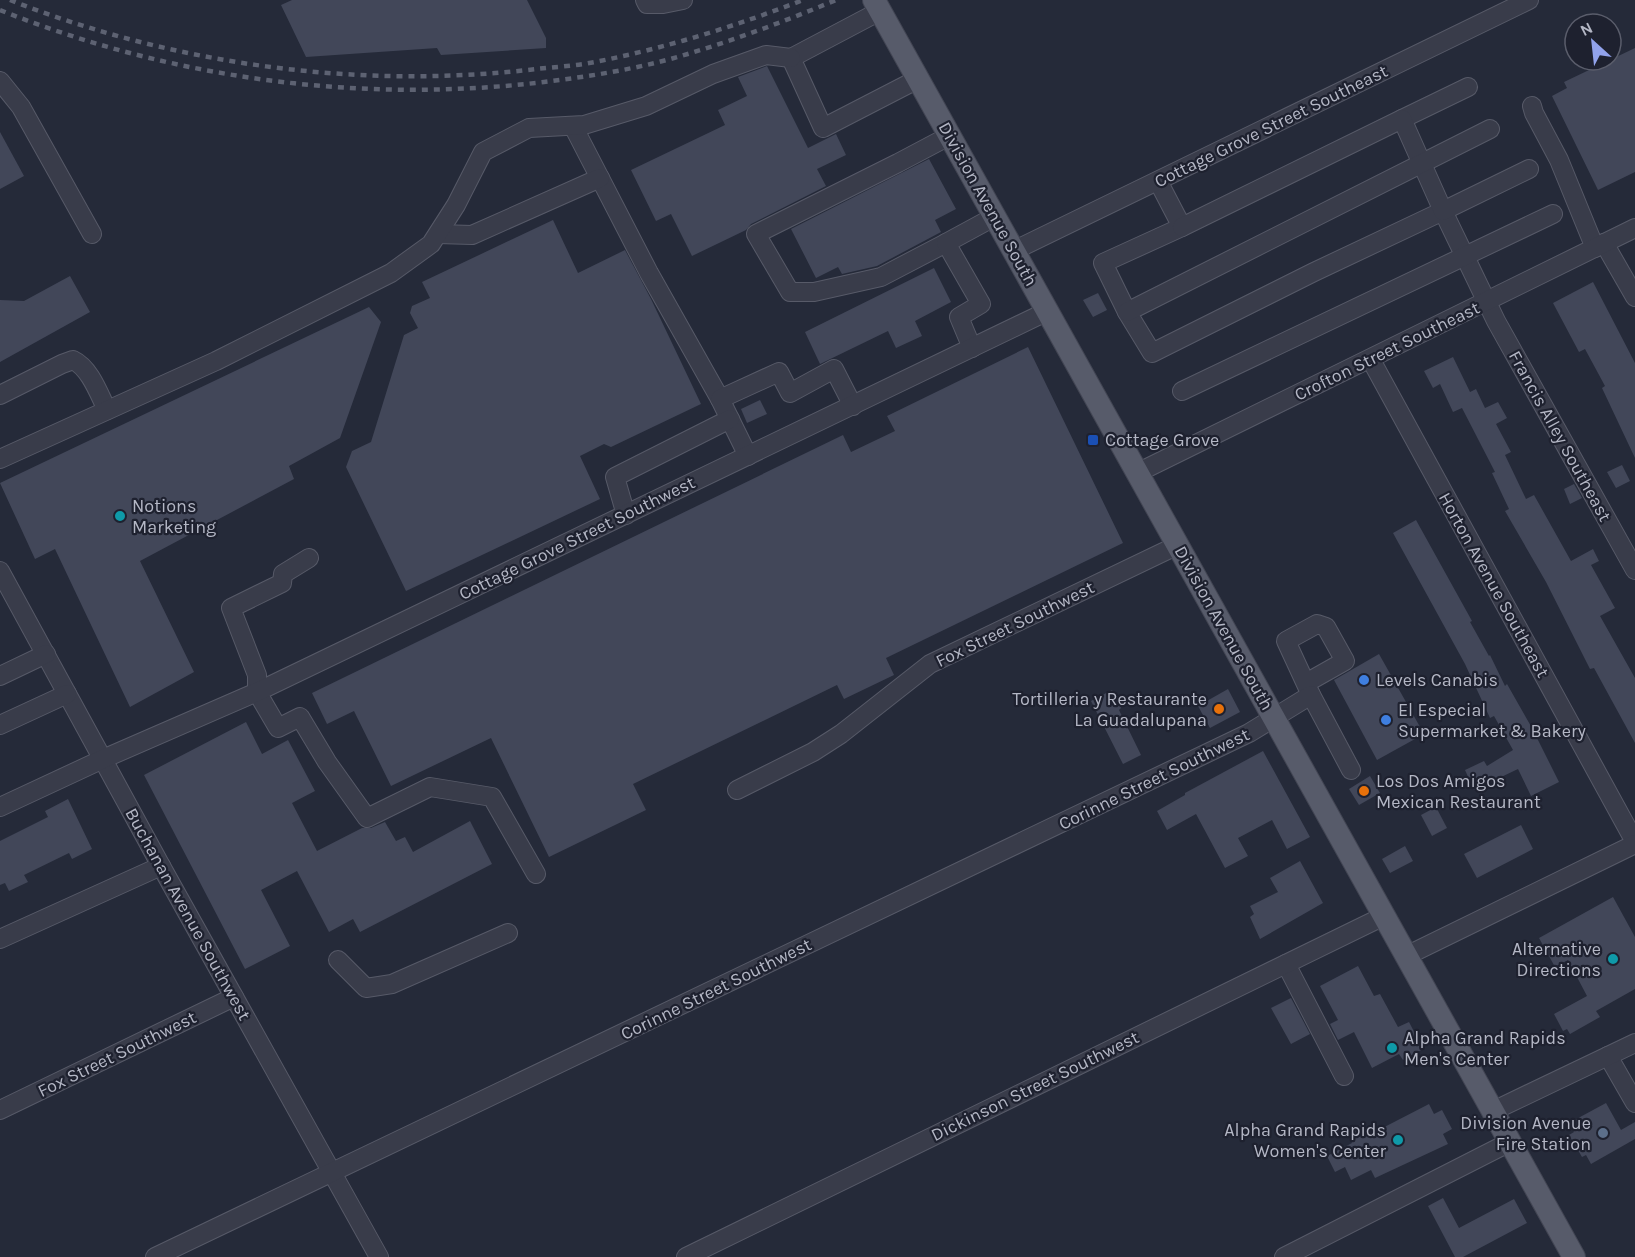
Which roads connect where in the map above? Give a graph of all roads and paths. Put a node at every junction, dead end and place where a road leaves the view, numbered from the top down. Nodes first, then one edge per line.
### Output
1 (645, 0) edge
2 (683, 0) edge
3 (1524, 1) edge
4 (877, 6) edge
5 (791, 58) junction
6 (918, 79) junction
7 (0, 81) edge
8 (1468, 87) dead end
9 (1532, 106) dead end
10 (1402, 119) junction
11 (573, 126) junction
12 (1490, 129) dead end
13 (949, 135) junction
14 (1422, 164) junction
15 (1529, 169) dead end
16 (600, 178) junction
17 (1158, 181) junction
18 (1443, 211) junction
19 (1553, 214) dead end
20 (994, 217) junction
21 (1182, 227) junction
22 (1635, 228) edge
23 (92, 234) dead end
24 (438, 234) junction
25 (946, 243) junction
26 (1600, 245) junction
27 (1013, 251) junction
28 (1466, 256) junction
29 (1635, 297) edge
30 (1488, 301) junction
31 (1048, 311) junction
32 (1127, 312) junction
33 (972, 348) junction
34 (1371, 360) junction
35 (1182, 391) dead end
36 (0, 395) edge
37 (720, 399) junction
38 (853, 406) junction
39 (107, 410) junction
40 (730, 419) junction
41 (748, 456) junction
42 (0, 459) edge
43 (1137, 473) junction
44 (627, 515) junction
45 (1178, 545) junction
46 (309, 558) dead end
47 (1635, 570) edge
48 (0, 571) edge
49 (46, 654) junction
50 (0, 676) edge
51 (257, 692) junction
52 (67, 694) junction
53 (1274, 717) junction
54 (0, 725) edge
55 (103, 759) junction
56 (1351, 770) dead end
57 (737, 790) dead end
58 (0, 807) edge
59 (1635, 843) edge
60 (161, 866) junction
61 (536, 874) dead end
62 (1384, 916) junction
63 (508, 933) dead end
64 (0, 939) edge
65 (1406, 956) junction
66 (338, 960) dead end
67 (1286, 964) junction
68 (234, 997) junction
69 (1635, 1043) edge
70 (1608, 1056) junction
71 (1344, 1076) dead end
72 (1635, 1103) edge
73 (0, 1110) edge
74 (1492, 1111) junction
75 (1510, 1142) junction
76 (331, 1173) junction
77 (155, 1257) edge
78 (379, 1257) edge
79 (686, 1257) edge
80 (1284, 1257) edge
81 (1574, 1257) edge

1 - 2 street
3 - 17 street, Cottage Grove Street Southeast
4 - 5 street
4 - 6 main road, Division Avenue South
5 - 6 street
5 - 11 street
6 - 13 main road, Division Avenue South
7 - 23 street
8 - 10 street
9 - 26 street
10 - 14 street, Francis Alley Southeast
10 - 21 street
11 - 16 street
11 - 24 street
12 - 14 street
13 - 20 main road, Division Avenue South
13 - 25 street
14 - 18 street, Francis Alley Southeast
14 - 32 street
15 - 18 street
16 - 24 street
16 - 37 street
17 - 21 street
17 - 27 street, Cottage Grove Street Southeast
18 - 28 street, Francis Alley Southeast
18 - 32 street
19 - 28 street
20 - 25 street
20 - 27 main road, Division Avenue South
21 - 32 street
22 - 26 street, Crofton Street Southeast
24 - 39 street
25 - 33 street
26 - 29 street
26 - 30 street, Crofton Street Southeast
27 - 31 main road, Division Avenue South
28 - 30 street, Francis Alley Southeast
28 - 35 street
30 - 34 street, Crofton Street Southeast
30 - 47 street, Francis Alley Southeast
31 - 33 street, Cottage Grove Street Southwest
31 - 43 main road, Division Avenue South
33 - 38 street, Cottage Grove Street Southwest
34 - 43 street, Crofton Street Southeast
34 - 59 street, Horton Avenue Southeast
36 - 39 street
37 - 38 street
37 - 40 street
38 - 41 street, Cottage Grove Street Southwest
39 - 42 street
40 - 41 street
40 - 44 street
41 - 44 street, Cottage Grove Street Southwest
43 - 45 main road, Division Avenue South
44 - 51 street, Cottage Grove Street Southwest
45 - 53 main road, Division Avenue South
45 - 57 street, Fox Street Southwest
46 - 51 street
48 - 49 street, Buchanan Avenue Southwest
49 - 50 street
49 - 52 street, Buchanan Avenue Southwest
51 - 55 street, Cottage Grove Street Southwest
51 - 61 street
52 - 54 street
52 - 55 street, Buchanan Avenue Southwest
53 - 56 street, Corinne Street Southwest
53 - 62 main road, Division Avenue South
53 - 76 street, Corinne Street Southwest
55 - 58 street, Cottage Grove Street Southwest
55 - 60 street, Buchanan Avenue Southwest
59 - 65 street
60 - 64 street
60 - 68 street, Buchanan Avenue Southwest
62 - 65 main road, Division Avenue South
62 - 67 street, Dickinson Street Southwest
63 - 66 street
65 - 74 main road, Division Avenue South
67 - 71 street
67 - 79 street, Dickinson Street Southwest
68 - 73 street, Fox Street Southwest
68 - 76 street, Buchanan Avenue Southwest
69 - 70 street
70 - 72 street
70 - 74 street
74 - 75 main road, Division Avenue South
75 - 80 street
75 - 81 main road, Division Avenue South
76 - 77 street, Corinne Street Southwest
76 - 78 street, Buchanan Avenue Southwest

